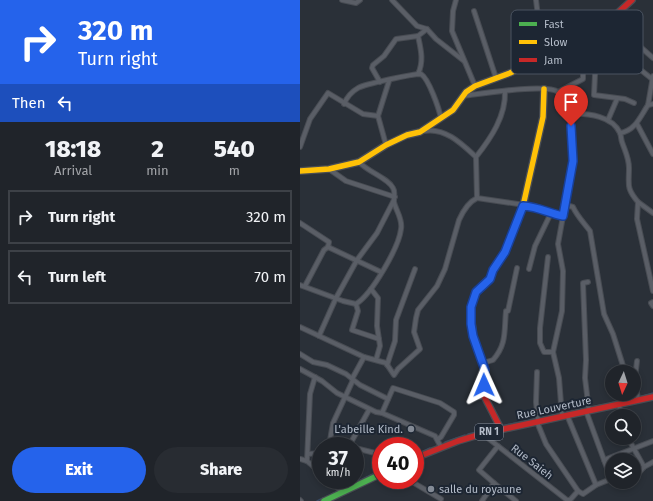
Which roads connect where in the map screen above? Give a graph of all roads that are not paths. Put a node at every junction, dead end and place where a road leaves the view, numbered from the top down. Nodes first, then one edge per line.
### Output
1 (342, 0) edge
2 (360, 0) edge
3 (392, 0) edge
4 (456, 0) edge
5 (536, 0) edge
6 (632, 0) edge
7 (537, 10) edge
8 (622, 10) edge
9 (474, 11) dead end
10 (427, 29) junction
11 (418, 36) junction
12 (643, 49) edge
13 (653, 58) edge
14 (464, 61) junction
15 (643, 70) edge
16 (511, 71) edge
17 (418, 74) junction
18 (583, 74) edge
19 (595, 74) edge
20 (652, 77) edge
21 (496, 78) junction
22 (389, 80) junction
23 (380, 82) junction
24 (475, 86) junction
25 (544, 89) junction
26 (505, 91) junction
27 (558, 92) junction
28 (462, 96) junction
29 (617, 99) junction
30 (634, 103) dead end
31 (344, 104) junction
32 (651, 105) edge
33 (571, 113) junction
34 (378, 116) junction
35 (441, 118) junction
36 (608, 120) junction
37 (637, 124) junction
38 (420, 132) junction
39 (620, 132) junction
40 (386, 145) junction
41 (300, 146) edge
42 (653, 154) edge
43 (476, 157) junction
44 (359, 162) junction
45 (329, 169) junction
46 (300, 171) edge
47 (394, 198) junction
48 (477, 198) junction
49 (638, 202) junction
50 (566, 205) junction
51 (523, 206) junction
52 (551, 213) junction
53 (653, 213) edge
54 (563, 216) junction
55 (300, 223) edge
56 (328, 247) junction
57 (548, 257) dead end
58 (357, 260) junction
59 (518, 268) dead end
60 (415, 269) dead end
61 (529, 269) dead end
62 (381, 272) junction
63 (588, 282) dead end
64 (302, 285) edge
65 (371, 289) junction
66 (653, 290) edge
67 (336, 298) junction
68 (653, 302) edge
69 (356, 304) junction
70 (653, 306) edge
71 (300, 327) edge
72 (319, 336) junction
73 (379, 339) junction
74 (553, 352) junction
75 (300, 354) edge
76 (364, 356) junction
77 (376, 360) junction
78 (637, 361) dead end
79 (483, 363) junction
80 (388, 365) junction
81 (622, 365) edge
82 (637, 365) edge
83 (300, 369) edge
84 (537, 372) dead end
85 (315, 377) junction
86 (352, 379) junction
87 (344, 397) junction
88 (477, 397) dead end
89 (485, 397) junction
90 (653, 397) edge
91 (388, 399) junction
92 (641, 399) edge
93 (633, 401) edge
94 (619, 404) junction
95 (588, 409) junction
96 (620, 409) edge
97 (369, 410) junction
98 (382, 413) junction
99 (563, 414) junction
100 (538, 420) junction
101 (500, 427) junction
102 (485, 433) junction
103 (331, 437) edge
104 (354, 437) edge
105 (438, 439) junction
106 (653, 441) edge
107 (631, 445) edge
108 (498, 446) junction
109 (441, 447) junction
110 (632, 448) junction
111 (308, 454) junction
112 (312, 454) edge
113 (424, 454) edge
114 (300, 460) edge
115 (604, 460) junction
116 (307, 461) junction
117 (653, 462) edge
118 (312, 465) edge
119 (644, 467) junction
120 (641, 470) edge
121 (372, 478) edge
122 (494, 483) junction
123 (596, 485) junction
124 (423, 489) edge
125 (341, 491) joint
126 (578, 491) junction
127 (441, 500) dead end
128 (570, 500) edge
129 (324, 501) edge
130 (482, 501) edge
131 (516, 501) edge

1 - 2 street
3 - 10 street
4 - 14 street
5 - 7 street
6 - 8 street
9 - 21 street
10 - 11 street
10 - 14 street
11 - 17 street
11 - 23 street
12 - 13 street
14 - 24 street
15 - 20 street
16 - 21 street
17 - 22 street
17 - 35 street
18 - 27 street
19 - 29 street
20 - 32 street
21 - 24 street
22 - 23 street
22 - 34 street
23 - 31 street
24 - 28 street
25 - 26 street
25 - 27 street
25 - 51 street
26 - 28 street
26 - 43 street
27 - 33 street
28 - 35 street
29 - 30 street
29 - 36 street
31 - 34 street
31 - 41 street
32 - 37 street
33 - 36 street
33 - 50 street
34 - 40 street
35 - 38 street
36 - 39 street
37 - 39 street
37 - 42 street
38 - 40 street
38 - 43 street
39 - 49 street
40 - 44 street
43 - 48 street
44 - 45 street
44 - 47 street
45 - 46 street
45 - 47 street
47 - 58 street
47 - 62 street
48 - 51 street
48 - 80 street
49 - 53 street
49 - 66 street
50 - 54 street
50 - 81 street
51 - 52 street
51 - 79 street
52 - 54 street
52 - 61 street
54 - 74 street
55 - 56 street
56 - 58 street
56 - 64 street
57 - 74 street
58 - 62 street
58 - 67 street
59 - 79 street
60 - 80 street
62 - 65 street
63 - 95 street
64 - 67 street
65 - 69 street
65 - 73 street
67 - 69 street
67 - 72 street
68 - 70 street
69 - 73 street
71 - 72 street
72 - 76 street
73 - 77 street
74 - 99 street
75 - 86 street
76 - 77 street
76 - 86 street
77 - 80 street
78 - 82 street
79 - 89 street
83 - 85 street
84 - 100 street
85 - 87 street
85 - 111 street
86 - 87 street
86 - 91 street
87 - 97 street
87 - 103 street
88 - 89 street
89 - 101 street
90 - 92 street, Rue Louverture / RN 1
91 - 98 street
91 - 105 street
93 - 94 street, Rue Louverture / RN 1
94 - 95 street, Rue Louverture / RN 1
94 - 96 street
95 - 99 street, Rue Louverture / RN 1
95 - 115 street
97 - 98 street
97 - 104 street
98 - 105 street
99 - 100 street, Rue Louverture / RN 1
99 - 123 street
100 - 101 street, Rue Louverture / RN 1
100 - 126 street
101 - 102 street, Rue Louverture / RN 1
102 - 108 street, Rue Saieh
102 - 109 street, Rue Louverture / RN 1
105 - 109 street
106 - 110 street
107 - 110 street
108 - 122 street
108 - 128 street, Rue Saieh
109 - 113 street, Rue Louverture / RN 1
110 - 115 street
110 - 119 street
111 - 112 street
111 - 116 street
114 - 116 street
115 - 123 street
116 - 118 street
117 - 119 street
119 - 120 street
121 - 125 street
122 - 130 street
122 - 131 street
123 - 126 street
124 - 127 street
125 - 129 street
126 - 128 street

